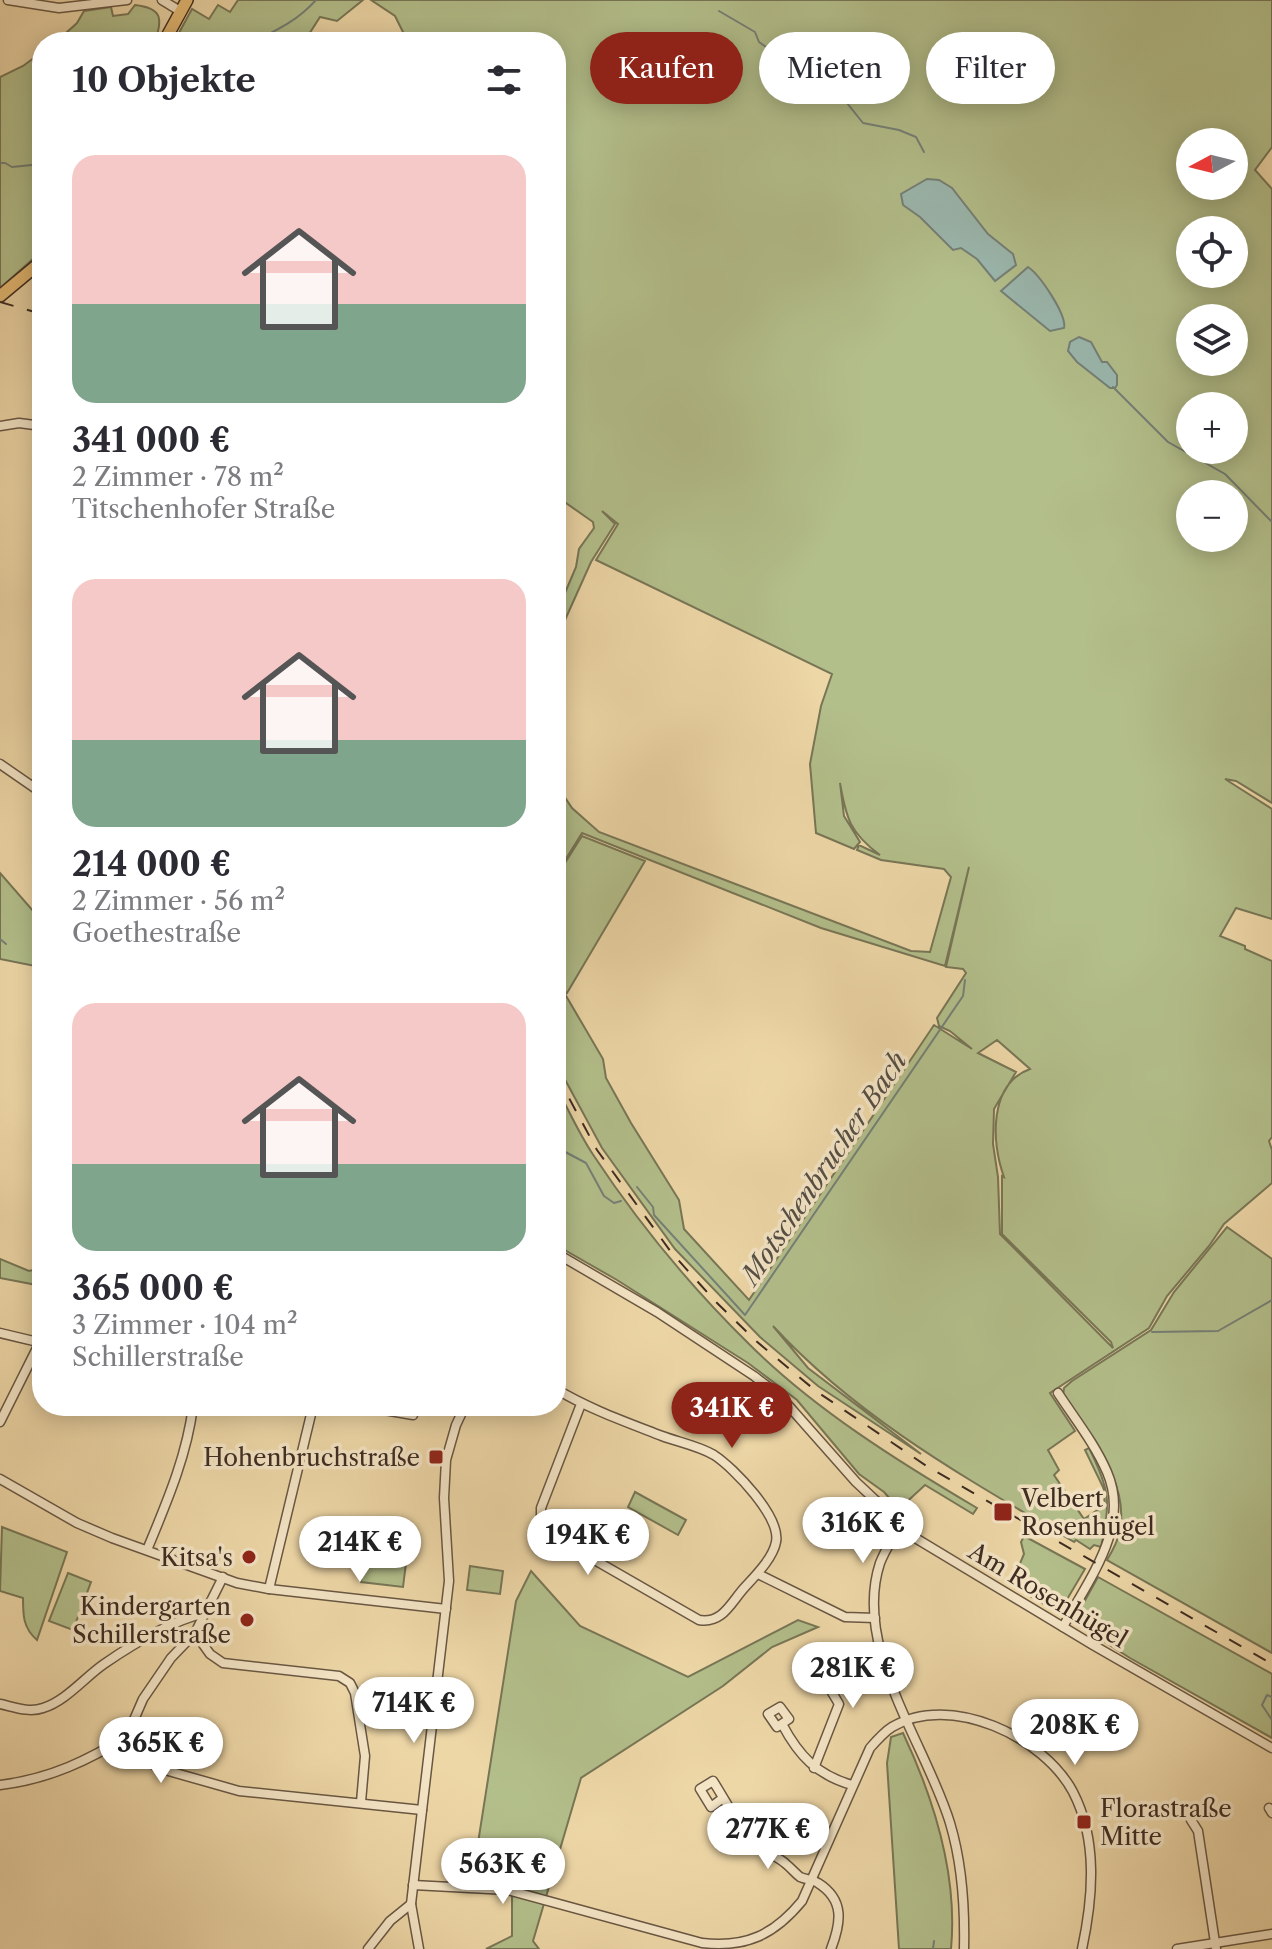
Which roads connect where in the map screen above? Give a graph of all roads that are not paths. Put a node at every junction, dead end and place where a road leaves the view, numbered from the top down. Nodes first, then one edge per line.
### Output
1 (8, 0) edge
2 (127, 0) edge
3 (162, 0) edge
4 (187, 0) edge
5 (180, 11) junction
6 (169, 32) edge
7 (32, 269) edge
8 (0, 296) edge
9 (32, 425) edge
10 (0, 426) edge
11 (0, 764) edge
12 (32, 786) edge
13 (566, 1262) edge
14 (0, 1333) edge
15 (32, 1340) edge
16 (32, 1364) edge
17 (1058, 1393) dead end
18 (566, 1395) edge
19 (581, 1404) junction
20 (191, 1416) edge
21 (311, 1416) edge
22 (460, 1416) edge
23 (0, 1422) edge
24 (0, 1479) edge
25 (900, 1525) junction
26 (147, 1550) junction
27 (758, 1574) junction
28 (223, 1577) junction
29 (269, 1589) junction
30 (446, 1609) junction
31 (205, 1613) junction
32 (875, 1618) junction
33 (1063, 1627) junction
34 (195, 1633) junction
35 (812, 1659) dead end
36 (0, 1704) edge
37 (907, 1720) junction
38 (782, 1724) dead end
39 (131, 1734) junction
40 (1272, 1748) edge
41 (814, 1768) junction
42 (0, 1785) edge
43 (852, 1785) junction
44 (723, 1798) dead end
45 (361, 1802) junction
46 (422, 1810) junction
47 (1191, 1820) dead end
48 (814, 1880) junction
49 (413, 1885) junction
50 (411, 1904) junction
51 (1272, 1934) edge
52 (1216, 1946) edge
53 (368, 1949) edge
54 (419, 1949) edge
55 (831, 1949) edge
56 (964, 1949) edge
57 (1082, 1949) edge
58 (1177, 1949) edge

1 - 2 street
3 - 5 street
4 - 5 main road
5 - 6 main road
7 - 8 main road
9 - 10 street
11 - 12 street
13 - 25 street, Am Rosenhügel
14 - 15 street
16 - 23 street
17 - 33 street
18 - 19 street
19 - 27 street
19 - 27 street
20 - 26 street
21 - 29 street
22 - 30 street
24 - 26 street
25 - 32 street
25 - 33 street, Am Rosenhügel
26 - 28 street
27 - 32 street
28 - 29 street
28 - 31 street
29 - 30 street
30 - 46 street
31 - 34 street
31 - 36 street
32 - 37 street
33 - 40 street, Am Rosenhügel
34 - 39 street
34 - 45 street
35 - 41 street
37 - 43 street
37 - 56 street
37 - 57 street
38 - 41 street
39 - 42 street
39 - 45 street
41 - 43 street
43 - 48 street
44 - 48 street
45 - 46 street
46 - 49 street
47 - 52 street
48 - 49 street
48 - 55 street
49 - 50 street
50 - 53 street
50 - 54 street
51 - 52 street
52 - 58 street

